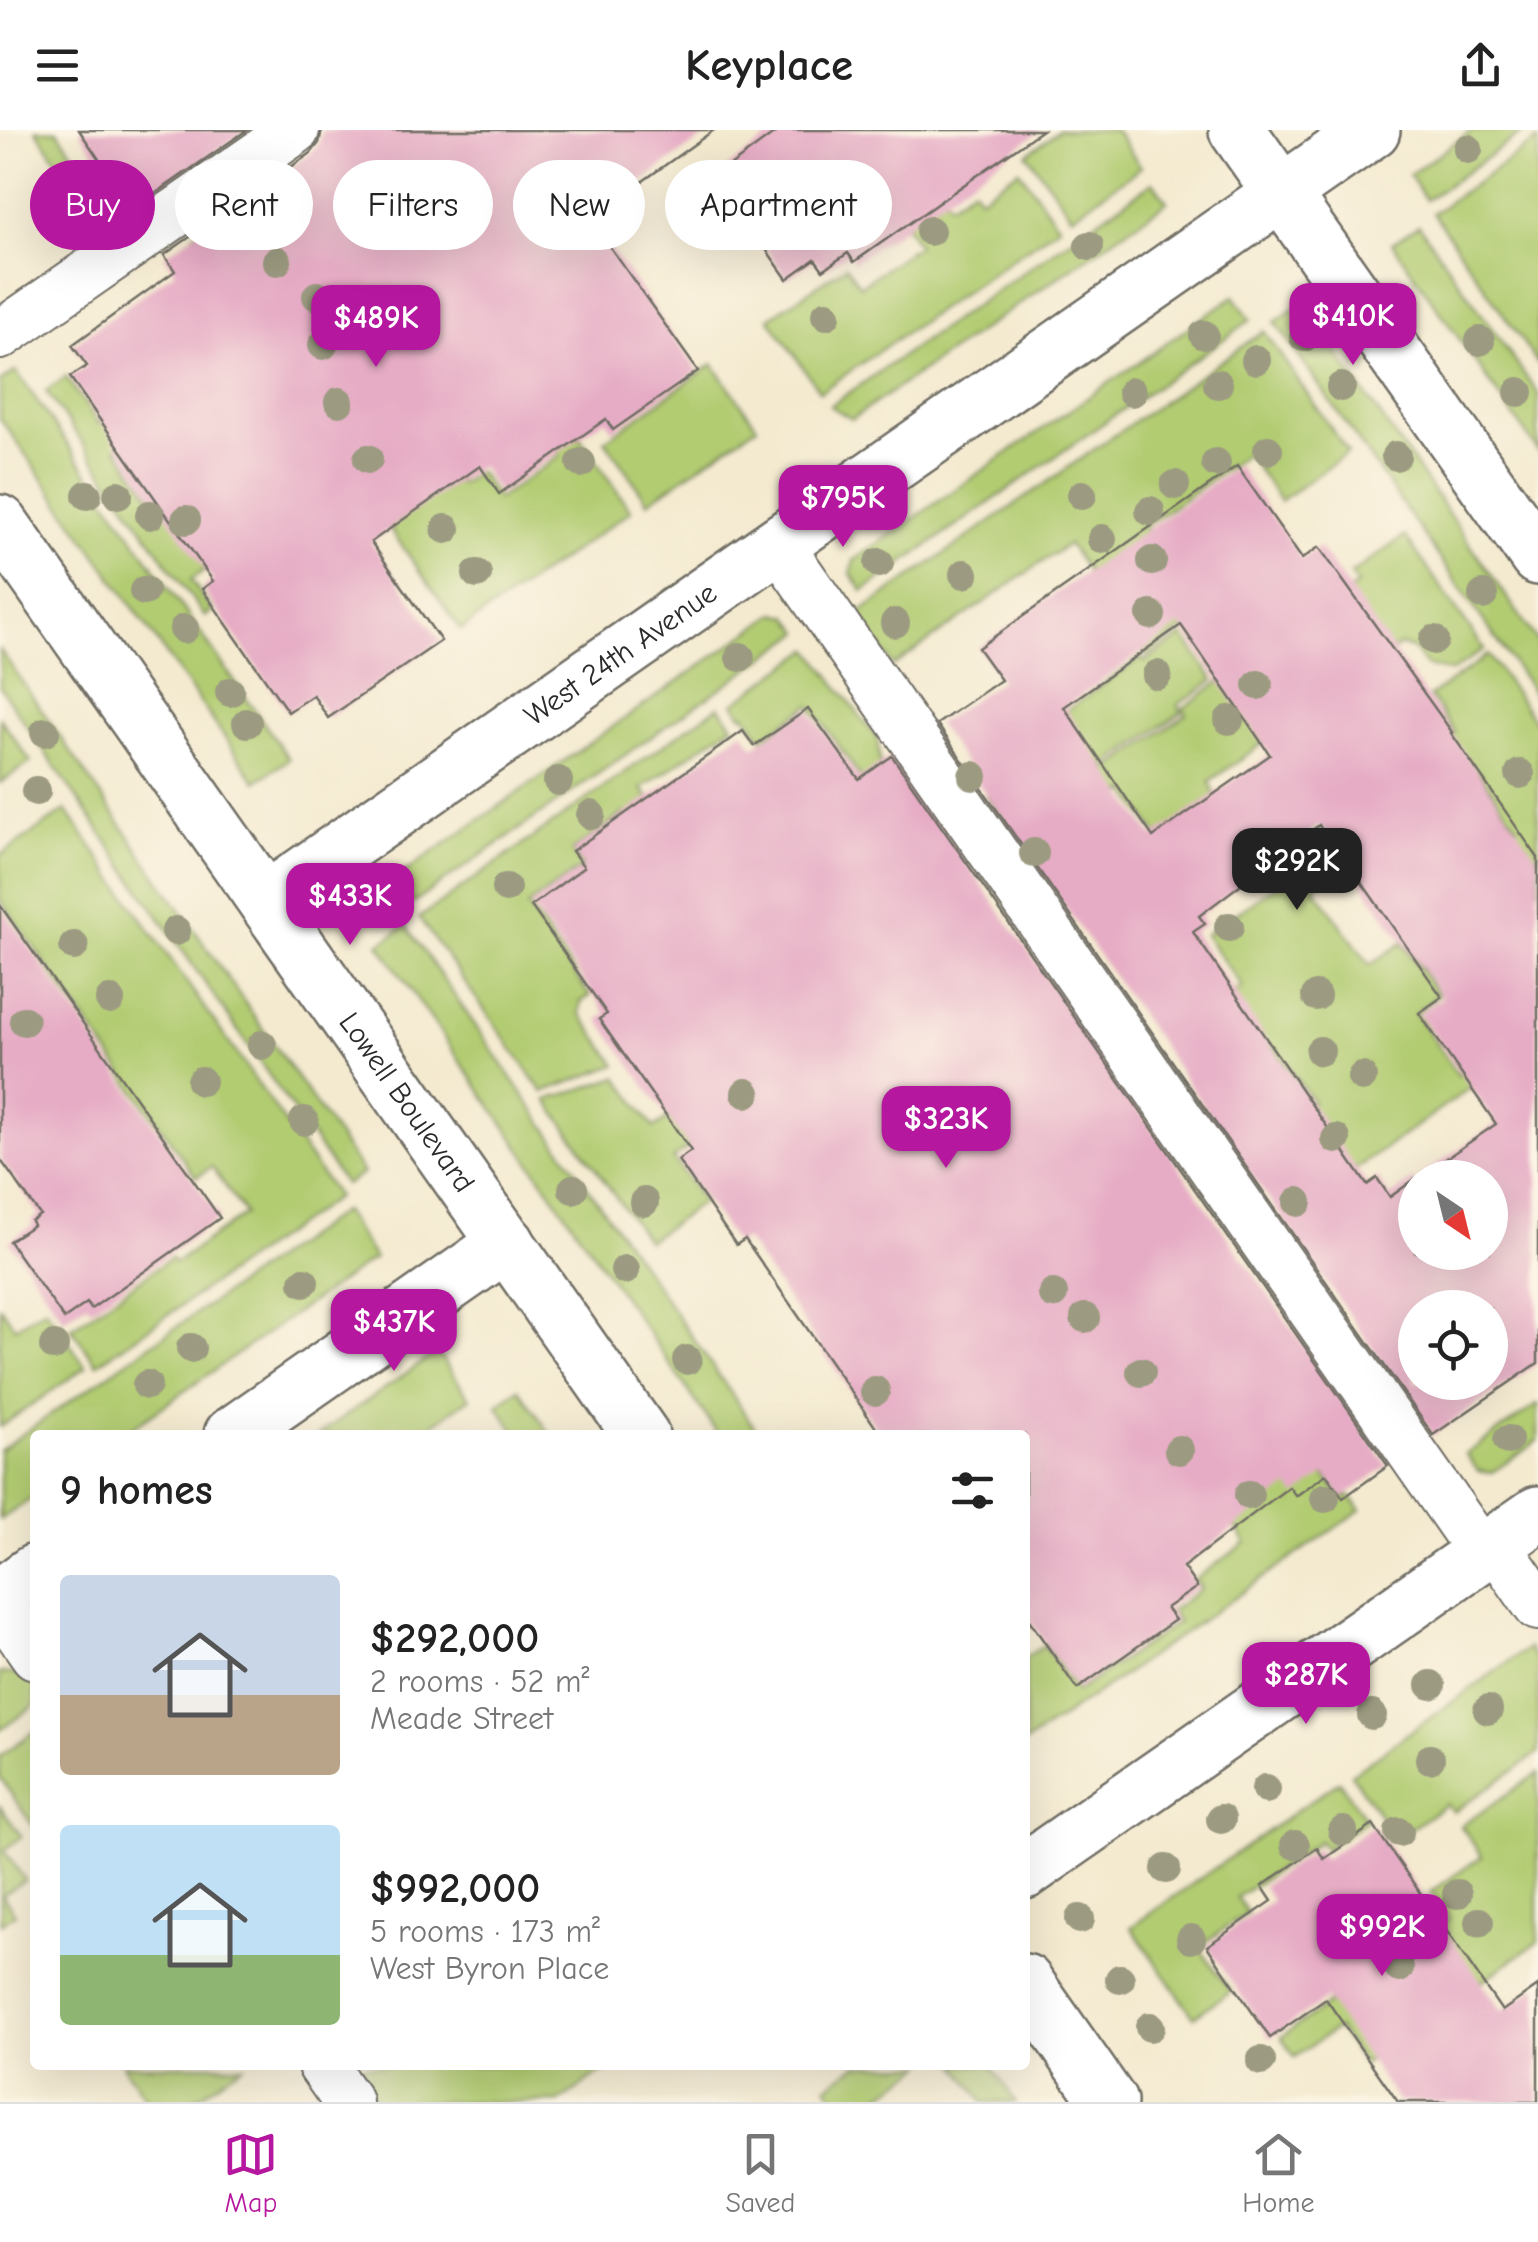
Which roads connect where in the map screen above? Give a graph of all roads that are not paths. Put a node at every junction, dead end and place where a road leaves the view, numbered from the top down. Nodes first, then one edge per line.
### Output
1 (295, 130) edge
2 (1237, 130) edge
3 (1372, 130) edge
4 (1282, 192) junction
5 (0, 336) edge
6 (0, 523) edge
7 (778, 544) junction
8 (1538, 557) edge
9 (266, 901) junction
10 (506, 1244) junction
11 (239, 1430) edge
12 (637, 1430) edge
13 (1505, 1537) edge
14 (30, 1575) edge
15 (0, 1596) edge
16 (0, 1605) edge
17 (1538, 1606) edge
18 (30, 1648) edge
19 (1030, 1868) edge
20 (1030, 1989) edge
21 (326, 2070) edge
22 (348, 2102) edge
23 (1109, 2102) edge

1 - 5 lane
2 - 4 street
3 - 4 street, West 24th Avenue
4 - 7 street, West 24th Avenue
4 - 8 street
6 - 9 street, Lowell Boulevard
7 - 9 street, West 24th Avenue
7 - 13 lane
9 - 10 street, Lowell Boulevard
10 - 11 street
10 - 12 street, Lowell Boulevard
13 - 17 lane
13 - 19 street
14 - 15 street
16 - 18 lane
20 - 23 street
21 - 22 lane

